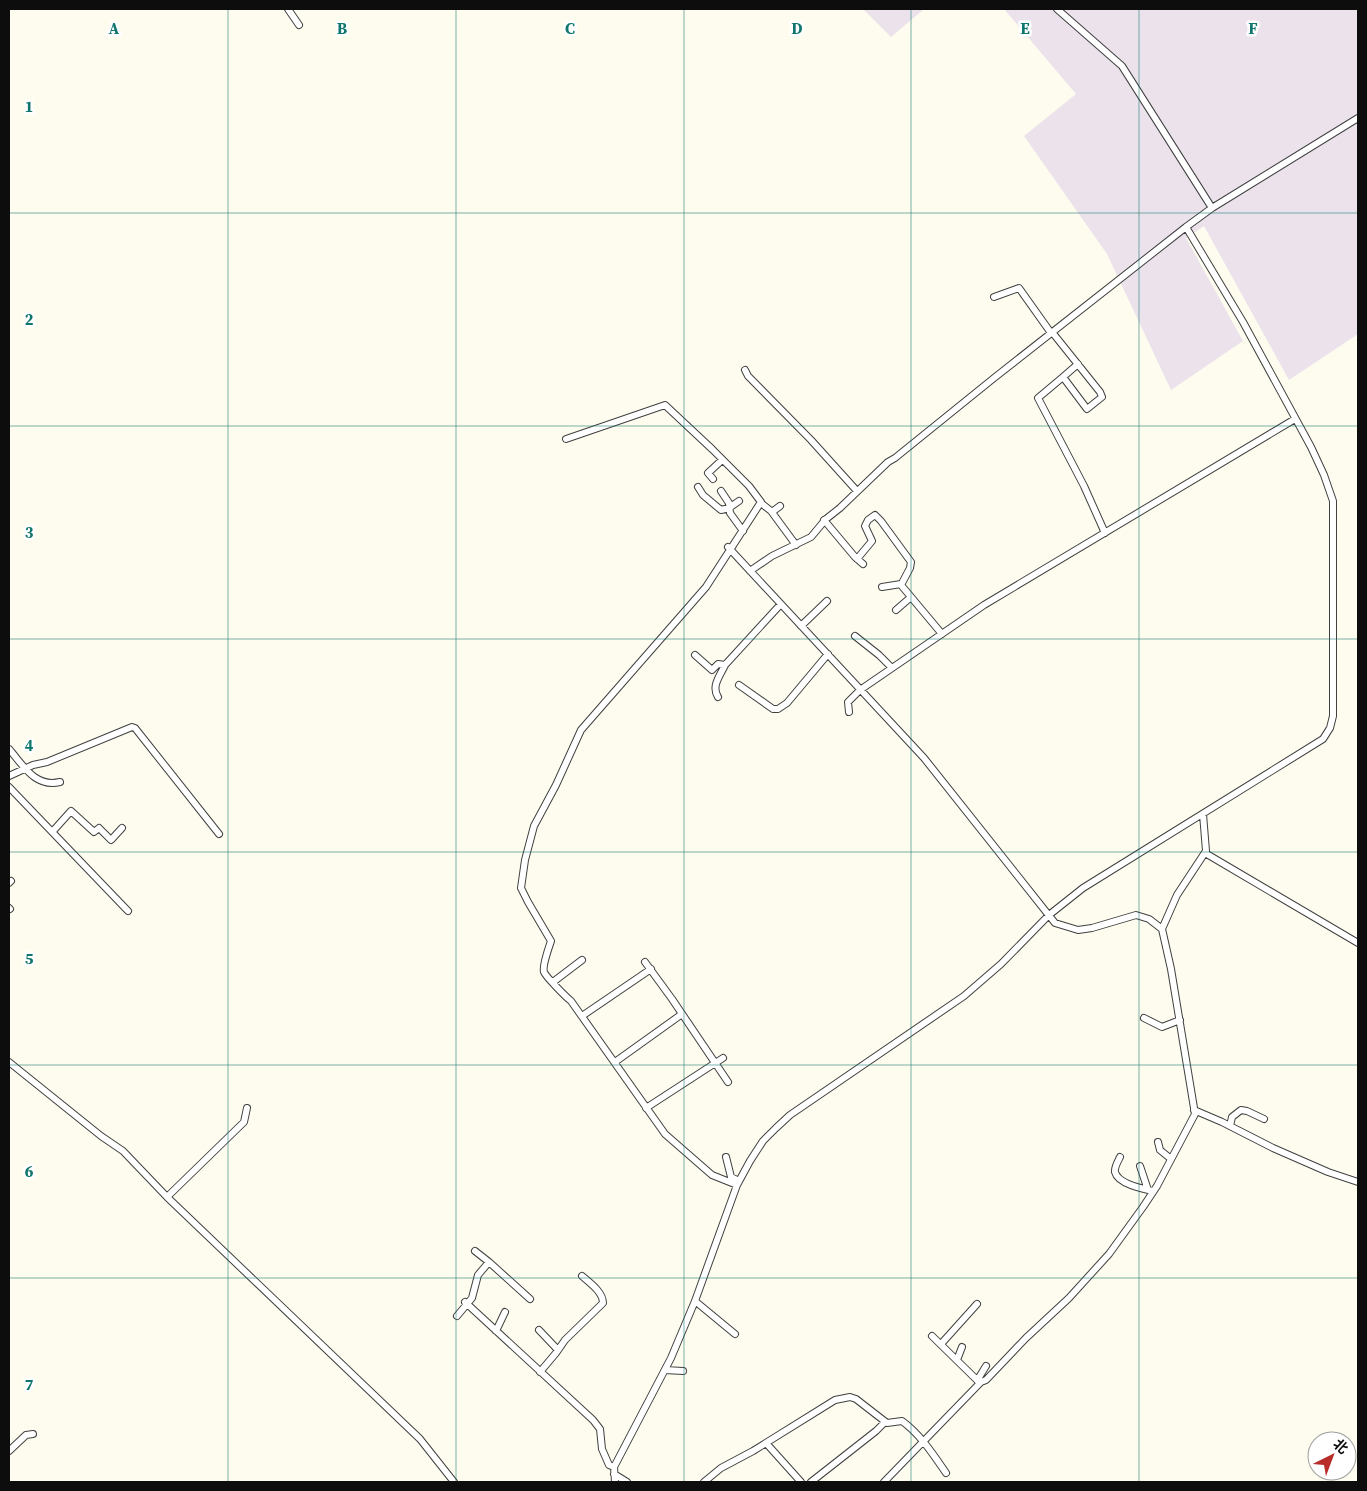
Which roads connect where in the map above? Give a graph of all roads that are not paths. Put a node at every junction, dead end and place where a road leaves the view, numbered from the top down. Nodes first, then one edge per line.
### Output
1 (288, 9) edge
2 (1057, 9) edge
3 (299, 25) dead end
4 (1358, 118) edge
5 (1212, 208) junction
6 (1186, 227) junction
7 (994, 297) dead end
8 (1051, 333) junction
9 (1078, 364) junction
10 (745, 370) dead end
11 (1063, 377) junction
12 (1295, 419) junction
13 (566, 438) dead end
14 (722, 460) junction
15 (713, 479) dead end
16 (698, 486) dead end
17 (721, 491) dead end
18 (857, 491) junction
19 (738, 502) dead end
20 (761, 504) junction
21 (780, 506) dead end
22 (729, 508) junction
23 (772, 512) junction
24 (824, 520) junction
25 (743, 531) junction
26 (1105, 533) junction
27 (796, 545) junction
28 (729, 548) junction
29 (857, 559) junction
30 (863, 564) dead end
31 (750, 572) junction
32 (901, 584) junction
33 (882, 587) dead end
34 (911, 597) junction
35 (827, 601) dead end
36 (780, 605) junction
37 (896, 610) dead end
38 (801, 626) junction
39 (942, 634) junction
40 (855, 636) dead end
41 (828, 654) junction
42 (695, 655) dead end
43 (725, 665) junction
44 (892, 668) junction
45 (739, 684) dead end
46 (860, 690) junction
47 (718, 697) dead end
48 (849, 712) dead end
49 (9, 749) edge
50 (24, 768) junction
51 (9, 776) edge
52 (60, 782) dead end
53 (9, 787) edge
54 (1203, 814) junction
55 (122, 828) dead end
56 (53, 831) junction
57 (219, 834) dead end
58 (1205, 853) junction
59 (128, 911) dead end
60 (1049, 915) junction
61 (1162, 929) junction
62 (1358, 943) edge
63 (582, 960) dead end
64 (645, 962) dead end
65 (650, 969) junction
66 (553, 982) junction
67 (682, 1014) junction
68 (582, 1016) junction
69 (1144, 1018) dead end
70 (1180, 1020) junction
71 (723, 1058) dead end
72 (9, 1062) edge
73 (615, 1062) junction
74 (715, 1062) junction
75 (728, 1082) dead end
76 (247, 1108) dead end
77 (646, 1108) junction
78 (1194, 1110) junction
79 (1264, 1119) dead end
80 (1230, 1126) junction
81 (1158, 1142) dead end
82 (726, 1157) dead end
83 (1120, 1157) dead end
84 (1170, 1159) junction
85 (1140, 1166) dead end
86 (1358, 1182) edge
87 (738, 1183) junction
88 (1151, 1190) junction
89 (167, 1197) junction
90 (475, 1251) dead end
91 (489, 1262) junction
92 (582, 1276) dead end
93 (530, 1299) dead end
94 (695, 1301) junction
95 (467, 1303) junction
96 (977, 1304) dead end
97 (505, 1312) dead end
98 (457, 1316) dead end
99 (539, 1330) dead end
100 (496, 1331) junction
101 (735, 1334) dead end
102 (932, 1336) dead end
103 (940, 1344) junction
104 (962, 1347) dead end
105 (558, 1350) junction
106 (957, 1360) junction
107 (986, 1366) dead end
108 (665, 1370) junction
109 (684, 1371) dead end
110 (540, 1372) junction
111 (979, 1381) junction
112 (885, 1422) junction
113 (33, 1434) dead end
114 (924, 1441) junction
115 (766, 1443) junction
116 (9, 1450) edge
117 (614, 1470) junction
118 (946, 1473) dead end
119 (454, 1482) edge
120 (615, 1482) edge
121 (627, 1482) edge
122 (704, 1482) edge
123 (801, 1482) edge
124 (811, 1482) edge
125 (884, 1482) edge

1 - 3 street
2 - 5 street
4 - 5 street
5 - 6 street
6 - 8 street
6 - 12 street
7 - 8 street
8 - 9 street
8 - 18 street
9 - 11 street
9 - 11 street
10 - 18 street
11 - 26 street
12 - 26 street
12 - 54 street
13 - 14 street
14 - 15 street
14 - 20 street
16 - 22 street
17 - 22 street
18 - 24 street
19 - 22 street
20 - 23 street
20 - 25 street
21 - 23 street
22 - 25 street
23 - 27 street
24 - 27 street
24 - 29 street
25 - 28 street
26 - 39 street
27 - 31 street
28 - 31 street
28 - 66 street
29 - 30 street
29 - 32 street
31 - 36 street
32 - 33 street
32 - 34 street
34 - 37 street
34 - 39 street
35 - 38 street
36 - 38 street
36 - 43 street
38 - 41 street
39 - 44 street
40 - 44 street
41 - 45 street
41 - 46 street
42 - 43 street
43 - 47 street
44 - 46 street
46 - 48 street
46 - 60 street
49 - 50 street
50 - 51 street
50 - 52 street
50 - 57 street
53 - 56 street
54 - 58 street
54 - 60 street
55 - 56 street
56 - 59 street
58 - 61 street
58 - 62 street
60 - 61 street
60 - 87 street
61 - 70 street
63 - 66 street
64 - 65 street
65 - 67 street
65 - 68 street
66 - 68 street
67 - 73 street
67 - 74 street
68 - 73 street
69 - 70 street
70 - 78 street
71 - 74 street
72 - 89 street
73 - 77 street
74 - 75 street
74 - 77 street
76 - 89 street
77 - 87 street
78 - 80 street
78 - 84 street
79 - 80 street
80 - 86 street
81 - 84 street
82 - 87 street
83 - 88 street
84 - 88 street
85 - 88 street
87 - 94 street
88 - 111 street
89 - 119 street
90 - 91 street
91 - 93 street
91 - 95 street
92 - 105 street
94 - 101 street
94 - 108 street
95 - 98 street
95 - 100 street
96 - 103 street
97 - 100 street
99 - 105 street
100 - 110 street
102 - 103 street
103 - 106 street
104 - 106 street
105 - 110 street
106 - 111 street
107 - 111 street
108 - 109 street
108 - 117 street
110 - 117 street
111 - 114 street
112 - 114 street
112 - 115 street
112 - 124 street
113 - 116 street
114 - 118 street
114 - 125 street
115 - 122 street
115 - 123 street
117 - 120 street
117 - 121 street

